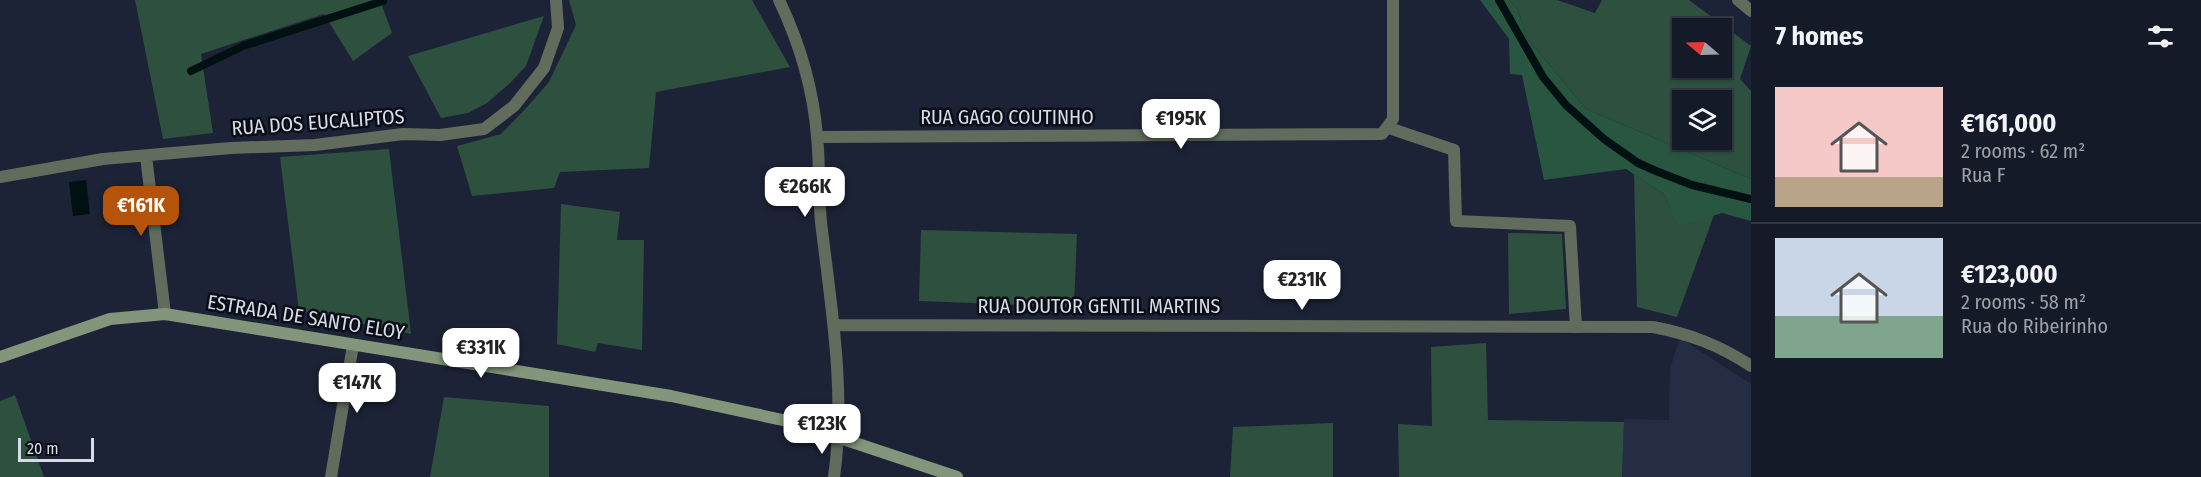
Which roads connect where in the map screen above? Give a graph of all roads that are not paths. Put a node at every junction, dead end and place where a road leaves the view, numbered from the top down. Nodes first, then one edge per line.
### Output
1 (556, 0) edge
2 (779, 0) edge
3 (1393, 0) edge
4 (1738, 0) edge
5 (1751, 11) edge
6 (1389, 128) junction
7 (817, 137) junction
8 (146, 156) junction
9 (0, 177) edge
10 (165, 314) junction
11 (835, 325) junction
12 (1576, 327) junction
13 (353, 345) junction
14 (0, 357) edge
15 (1751, 366) edge
16 (837, 435) junction
17 (331, 477) edge
18 (834, 477) edge
19 (957, 477) edge

1 - 8 street, RUA DOS EUCALIPTOS
2 - 7 street
3 - 6 street
4 - 5 street
6 - 7 street, RUA GAGO COUTINHO
6 - 12 street
7 - 11 street
8 - 9 street, RUA DOS EUCALIPTOS
8 - 10 street
10 - 13 main road, ESTRADA DE SANTO ELOY
10 - 14 main road, ESTRADA DE SANTO ELOY
11 - 12 street, RUA DOUTOR GENTIL MARTINS
11 - 16 street
12 - 15 street, RUA DOUTOR GENTIL MARTINS
13 - 16 main road, ESTRADA DE SANTO ELOY
13 - 17 street
16 - 18 street
16 - 19 main road, ESTRADA DE SANTO ELOY

